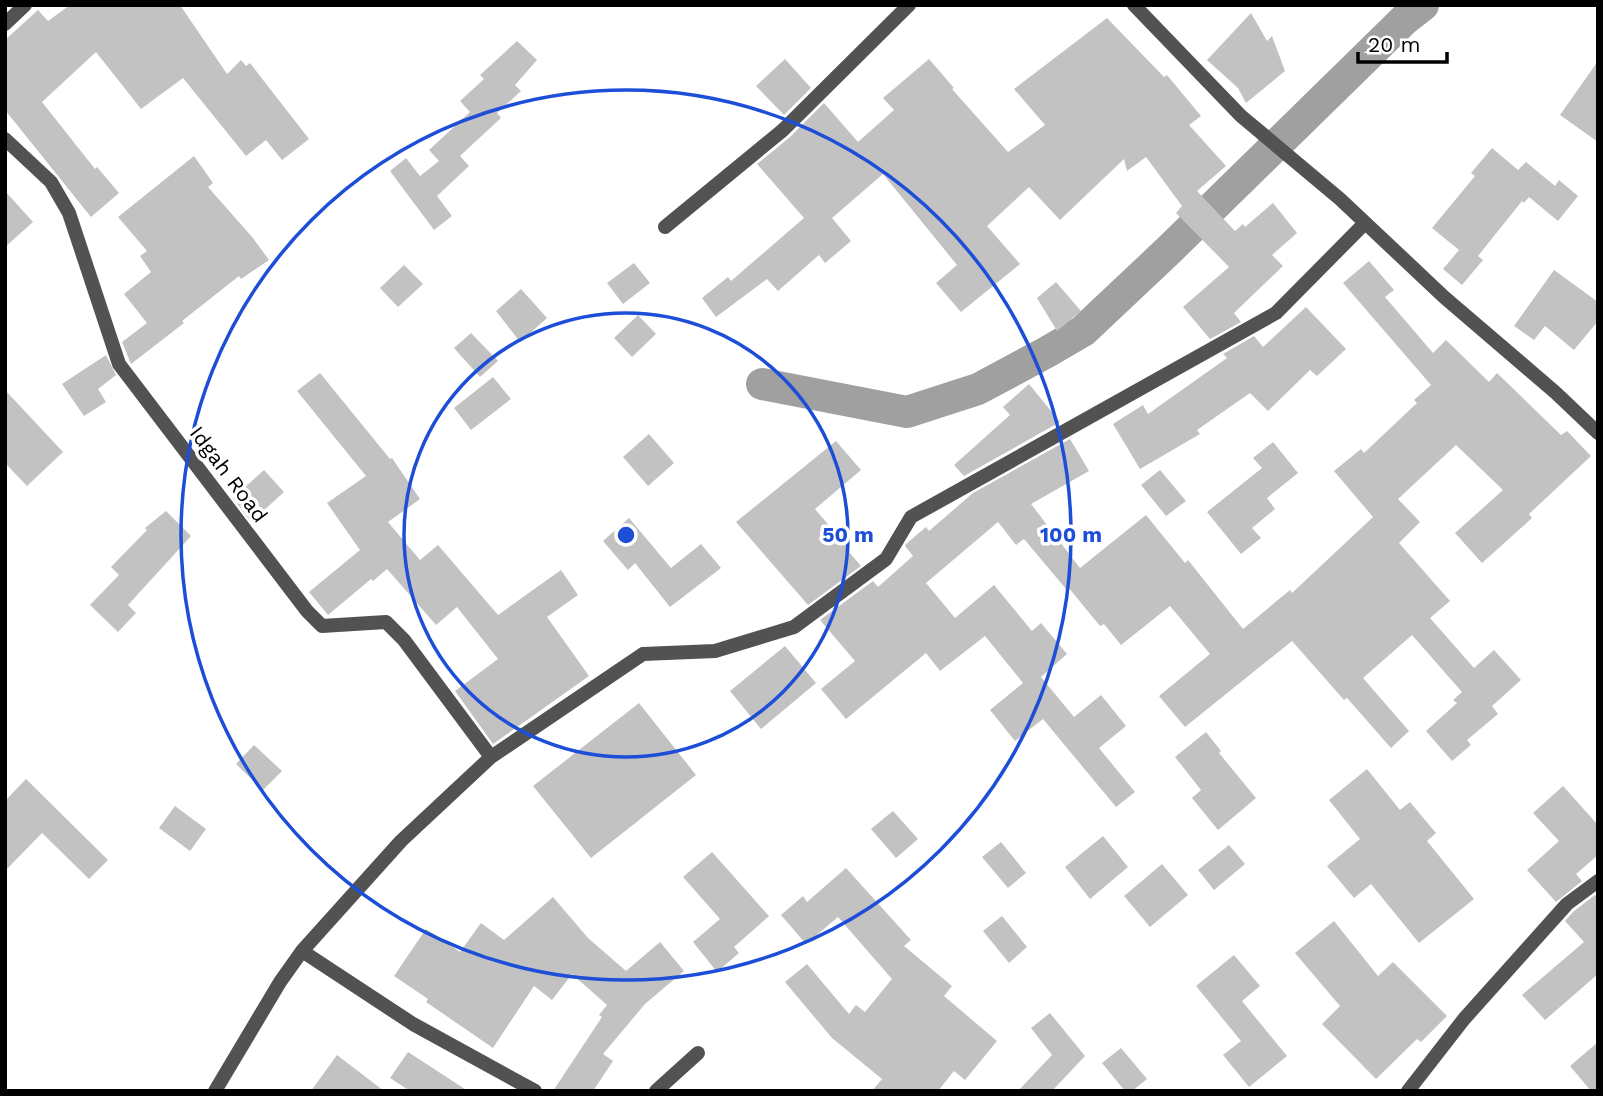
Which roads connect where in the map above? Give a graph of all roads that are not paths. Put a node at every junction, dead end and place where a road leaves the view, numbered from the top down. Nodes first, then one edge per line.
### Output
1 (25, 5) edge
2 (909, 5) edge
3 (1134, 5) edge
4 (5, 24) edge
5 (5, 139) edge
6 (1365, 223) junction
7 (665, 227) dead end
8 (1598, 433) edge
9 (491, 757) junction
10 (1598, 881) edge
11 (302, 951) junction
12 (698, 1052) dead end
13 (215, 1091) edge
14 (535, 1091) edge
15 (656, 1091) edge
16 (1408, 1091) edge

1 - 4 street
2 - 7 street
3 - 6 street
5 - 9 street, Idgah Road
6 - 8 street
6 - 9 street
9 - 11 street
10 - 16 street
11 - 13 street
11 - 14 street
12 - 15 street

